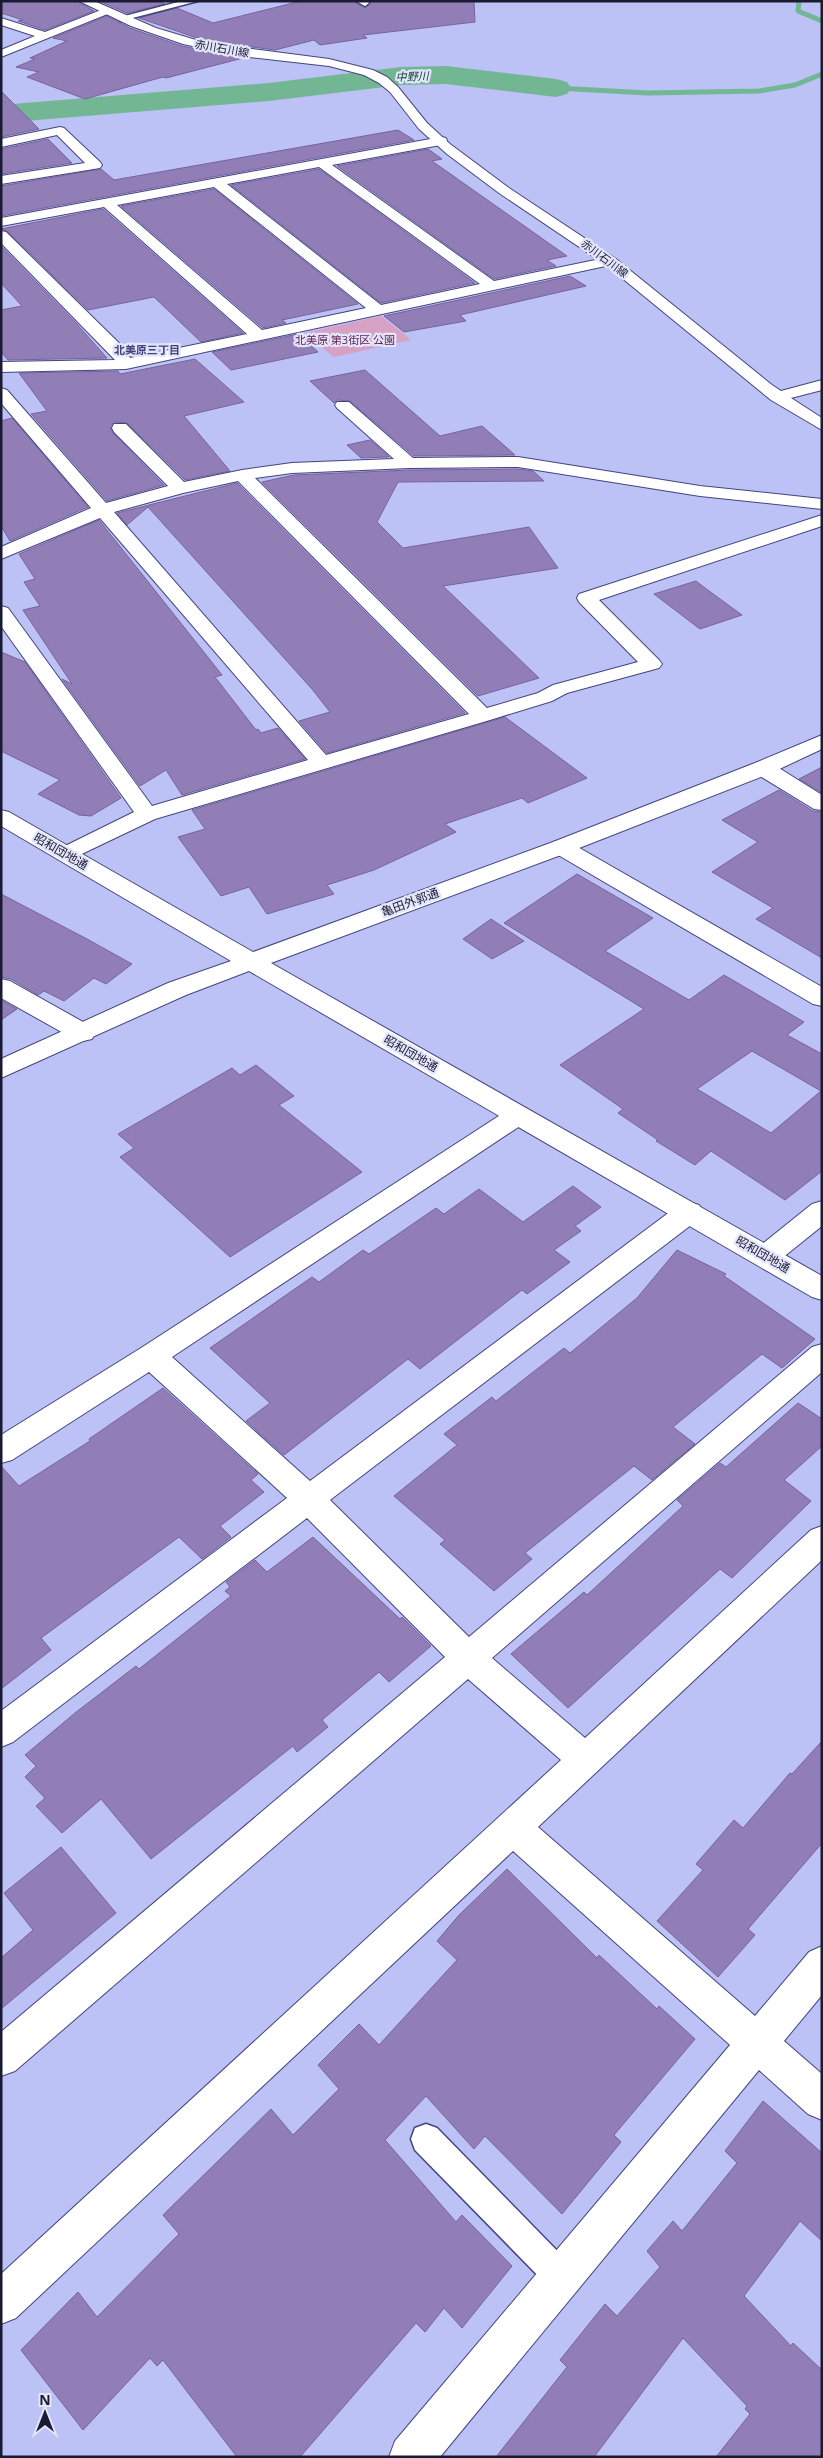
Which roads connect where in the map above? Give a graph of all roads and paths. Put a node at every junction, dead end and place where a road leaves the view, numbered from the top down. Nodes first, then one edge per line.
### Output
1 (84, 1) edge
2 (194, 1) edge
3 (106, 11) junction
4 (121, 18) junction
5 (1, 21) edge
6 (46, 36) junction
7 (1, 54) edge
8 (441, 141) junction
9 (1, 143) edge
10 (320, 162) junction
11 (1, 180) edge
12 (216, 182) junction
13 (106, 202) junction
14 (1, 222) edge
15 (1, 234) edge
16 (610, 261) junction
17 (493, 287) junction
18 (379, 311) junction
19 (259, 336) junction
20 (126, 364) junction
21 (1, 367) edge
22 (822, 385) edge
23 (1, 393) edge
24 (777, 397) junction
25 (343, 405) dead end
26 (822, 425) edge
27 (120, 428) dead end
28 (409, 463) junction
29 (242, 475) junction
30 (180, 488) junction
31 (822, 504) edge
32 (102, 510) junction
33 (822, 520) edge
34 (1, 554) edge
35 (1, 612) edge
36 (483, 716) junction
37 (822, 741) edge
38 (322, 763) junction
39 (763, 768) junction
40 (822, 804) edge
41 (147, 814) junction
42 (1, 817) edge
43 (560, 847) junction
44 (67, 854) junction
45 (250, 961) junction
46 (1, 987) edge
47 (822, 998) edge
48 (83, 1033) junction
49 (1, 1069) edge
50 (517, 1116) junction
51 (689, 1212) junction
52 (822, 1212) edge
53 (766, 1256) junction
54 (822, 1289) edge
55 (151, 1356) junction
56 (822, 1356) edge
57 (1, 1452) edge
58 (309, 1499) junction
59 (822, 1540) edge
60 (468, 1658) junction
61 (1, 1731) edge
62 (586, 1760) junction
63 (512, 1828) junction
64 (822, 1965) edge
65 (757, 2042) junction
66 (1, 2057) edge
67 (822, 2100) edge
68 (426, 2139) dead end
69 (561, 2277) junction
70 (1, 2303) edge
71 (411, 2457) edge

1 - 3 street, 赤川石川線
2 - 4 lane
3 - 4 street, 赤川石川線
3 - 6 street
4 - 8 street, 赤川石川線
5 - 6 street
6 - 7 street
8 - 10 street
8 - 16 street, 赤川石川線
9 - 11 street
10 - 12 street
10 - 17 street
12 - 13 street
12 - 18 street
13 - 14 street
13 - 19 street
15 - 20 street
16 - 17 street
16 - 24 street, 赤川石川線
17 - 18 street
18 - 19 street
19 - 20 street
20 - 21 street
22 - 24 street
23 - 32 street
24 - 26 street, 赤川石川線
25 - 28 street
27 - 30 street
28 - 29 street
28 - 31 street
29 - 30 street
29 - 36 street
30 - 32 street
32 - 34 street
32 - 38 street
33 - 36 street
35 - 41 street
36 - 38 street
37 - 39 street, 亀田外郭通
38 - 41 street
39 - 40 street
39 - 43 street, 亀田外郭通
41 - 44 street
42 - 44 street, 昭和団地通
43 - 45 street, 亀田外郭通
43 - 47 street
44 - 45 street, 昭和団地通
45 - 48 street, 亀田外郭通
45 - 50 street, 昭和団地通
46 - 48 street
48 - 49 street, 亀田外郭通
50 - 51 street, 昭和団地通
50 - 55 street
51 - 53 street, 昭和団地通
51 - 58 street
52 - 53 street
53 - 54 street, 昭和団地通
55 - 57 street
55 - 58 street
56 - 60 street
58 - 60 street
58 - 61 street
59 - 62 street
60 - 62 street
60 - 66 street
62 - 63 street
63 - 65 street
63 - 70 street
64 - 65 street
65 - 67 street
65 - 69 street
68 - 69 lane
69 - 71 street

